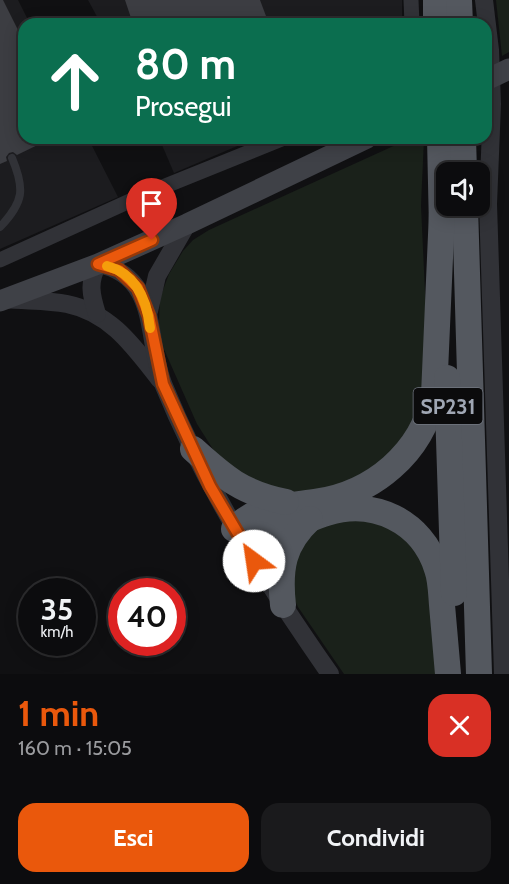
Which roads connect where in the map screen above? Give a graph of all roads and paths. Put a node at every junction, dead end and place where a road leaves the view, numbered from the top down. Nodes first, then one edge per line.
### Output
1 (411, 0) edge
2 (436, 0) edge
3 (459, 0) edge
4 (484, 0) edge
5 (412, 18) edge
6 (436, 18) edge
7 (460, 18) edge
8 (486, 18) edge
9 (509, 69) edge
10 (492, 77) edge
11 (269, 144) edge
12 (354, 144) edge
13 (441, 144) edge
14 (463, 144) edge
15 (490, 144) edge
16 (12, 158) dead end
17 (445, 162) edge
18 (464, 162) edge
19 (453, 216) edge
20 (454, 216) edge
21 (454, 216) edge
22 (187, 224) junction
23 (0, 227) edge
24 (0, 260) edge
25 (98, 264) junction
26 (3, 300) edge
27 (97, 314) junction
28 (149, 316) junction
29 (163, 384) junction
30 (193, 449) junction
31 (303, 511) junction
32 (234, 528) junction
33 (283, 605) junction
34 (330, 674) edge
35 (448, 674) edge
36 (456, 674) edge
37 (479, 674) edge
38 (503, 674) edge

1 - 5 street
2 - 6 highway
3 - 7 highway
4 - 8 street
9 - 10 main road
11 - 24 street
12 - 22 main road
13 - 17 highway, SP231
14 - 18 highway
15 - 38 street
16 - 23 lane
19 - 31 highway, SP231
20 - 36 highway, SP231
21 - 37 highway, SP231
22 - 25 main road
22 - 28 street
25 - 26 main road
25 - 27 street
25 - 28 street
26 - 27 street
27 - 29 street
28 - 29 street
29 - 30 street
30 - 31 highway, SP231
30 - 32 street
31 - 32 highway, SP231
31 - 33 highway
31 - 35 highway, SP231
32 - 33 street
33 - 34 street

